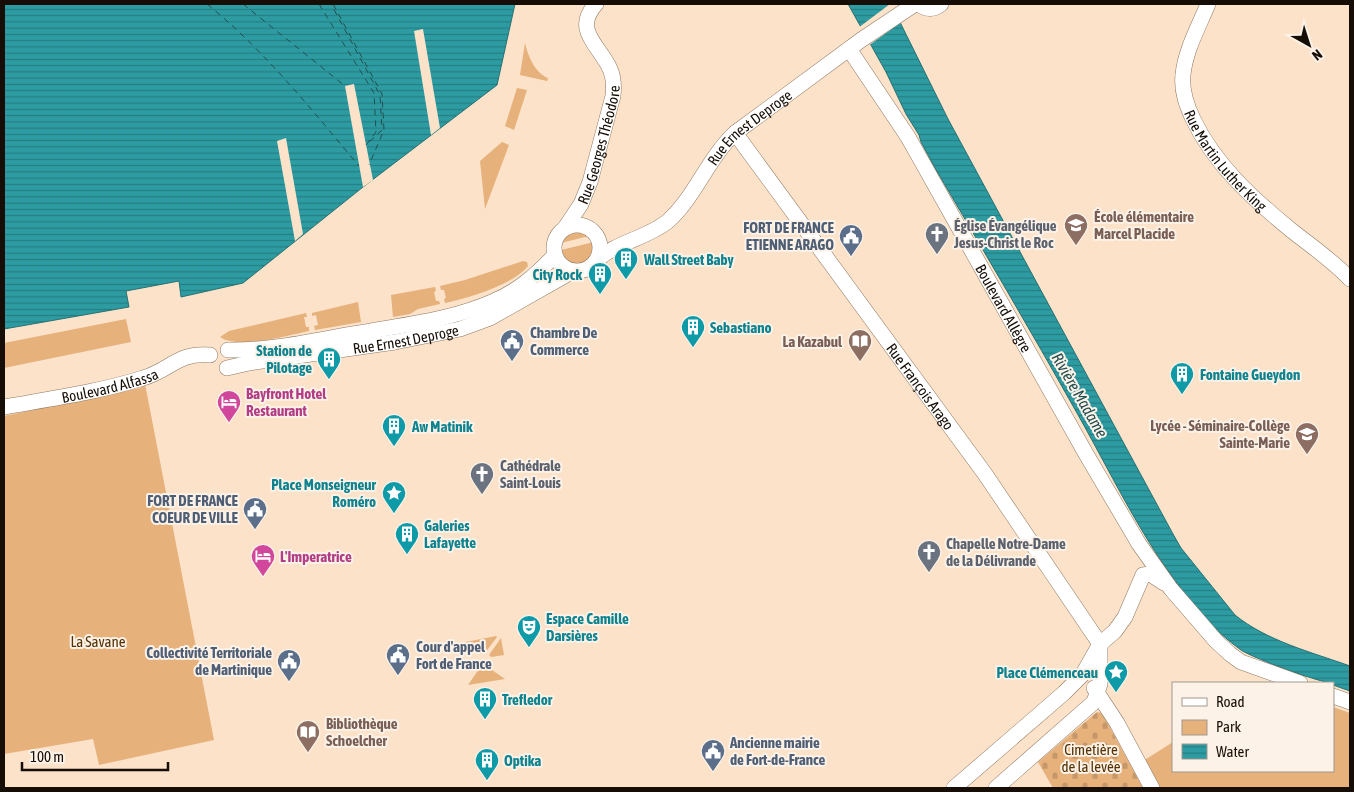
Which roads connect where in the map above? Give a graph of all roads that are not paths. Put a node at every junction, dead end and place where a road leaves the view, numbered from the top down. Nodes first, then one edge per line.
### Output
1 (596, 4) edge
2 (915, 4) edge
3 (919, 4) edge
4 (941, 4) edge
5 (1208, 4) edge
6 (855, 45) junction
7 (735, 133) junction
8 (565, 228) junction
9 (554, 256) junction
10 (596, 261) junction
11 (572, 272) junction
12 (1350, 279) edge
13 (228, 350) junction
14 (210, 355) junction
15 (228, 368) junction
16 (4, 407) edge
17 (1139, 544) junction
18 (1141, 579) junction
19 (1171, 589) junction
20 (1100, 644) junction
21 (1082, 674) junction
22 (1297, 682) edge
23 (1098, 693) junction
24 (1334, 696) edge
25 (1350, 702) edge
26 (954, 788) edge
27 (996, 788) edge
28 (1152, 788) edge

1 - 8 main road, Rue Georges Théodore
2 - 6 main road, Rue Ernest Deproge
3 - 4 main road
5 - 12 main road, Rue Martin Luther King
6 - 7 main road, Rue Ernest Deproge
6 - 17 main road, Boulevard Allègre
7 - 10 main road, Rue Ernest Deproge
7 - 20 main road, Rue François Arago
8 - 9 main road
8 - 10 main road
9 - 11 main road
9 - 13 main road, Rue Ernest Deproge
10 - 11 main road
11 - 15 main road, Rue Ernest Deproge
13 - 14 main road
13 - 15 main road
14 - 15 main road
14 - 16 main road, Boulevard Alfassa
17 - 18 main road, Boulevard Allègre
17 - 19 main road, Boulevard Allègre
18 - 19 main road, Boulevard Allègre
18 - 20 main road, Boulevard Allègre
19 - 22 main road, Boulevard Allègre
20 - 21 main road, Boulevard Allègre
20 - 23 main road
21 - 23 main road
21 - 26 main road, Boulevard Allègre
23 - 27 main road
23 - 28 main road
24 - 25 main road

